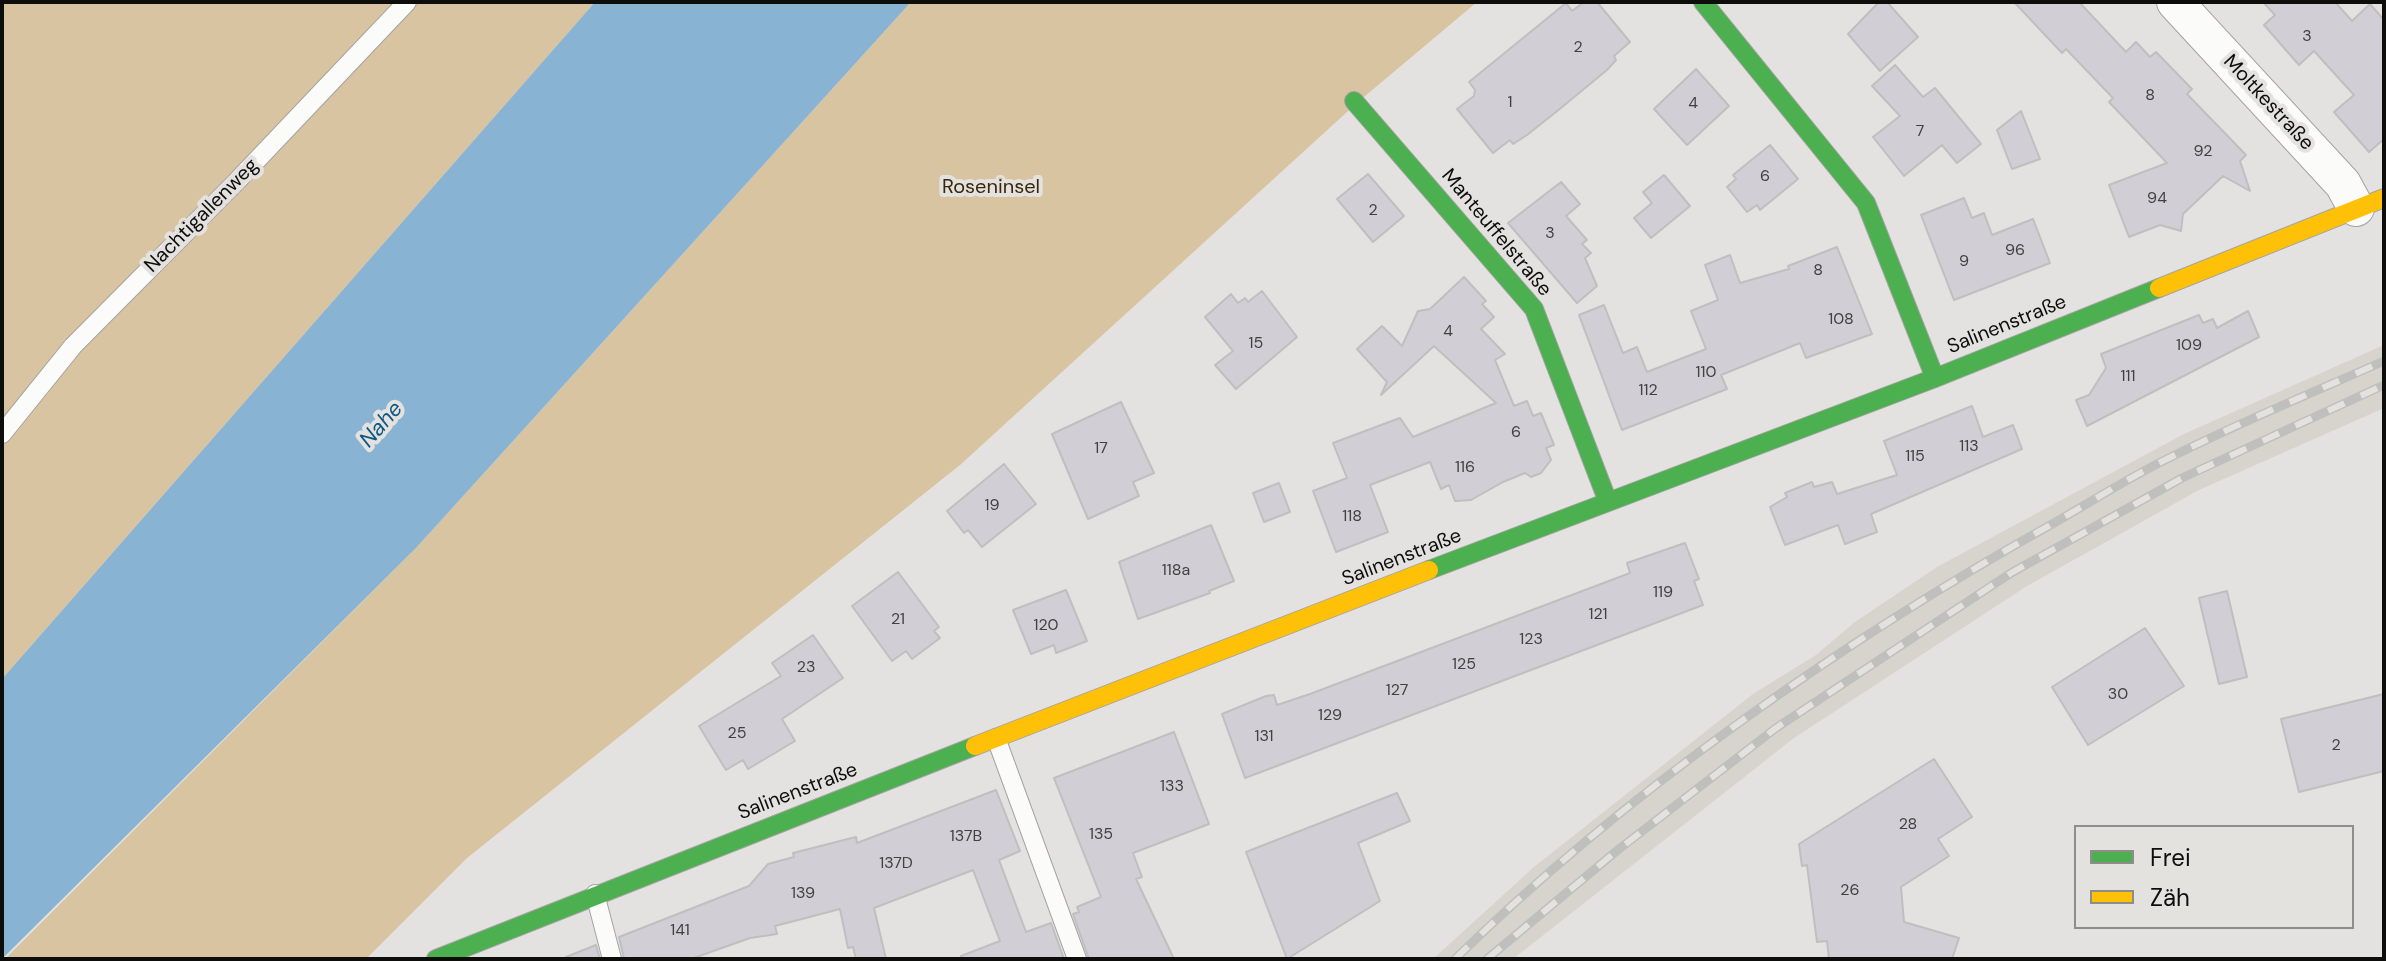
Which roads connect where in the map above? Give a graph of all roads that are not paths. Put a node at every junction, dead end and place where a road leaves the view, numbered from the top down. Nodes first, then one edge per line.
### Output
1 (407, 2) edge
2 (1703, 2) edge
3 (2175, 2) edge
4 (1354, 101) dead end
5 (2375, 205) edge
6 (1935, 378) junction
7 (2, 434) edge
8 (1608, 502) junction
9 (996, 738) junction
10 (595, 894) junction
11 (436, 959) edge
12 (612, 959) edge
13 (1077, 959) edge

1 - 7 lane, Nachtigallenweg
2 - 6 main road
3 - 5 street, Moltkestraße
4 - 8 main road, Manteuffelstraße
5 - 6 main road, Salinenstraße
6 - 8 main road, Salinenstraße
8 - 9 main road, Salinenstraße
9 - 10 main road, Salinenstraße
9 - 13 lane
10 - 11 main road, Salinenstraße
10 - 12 lane

